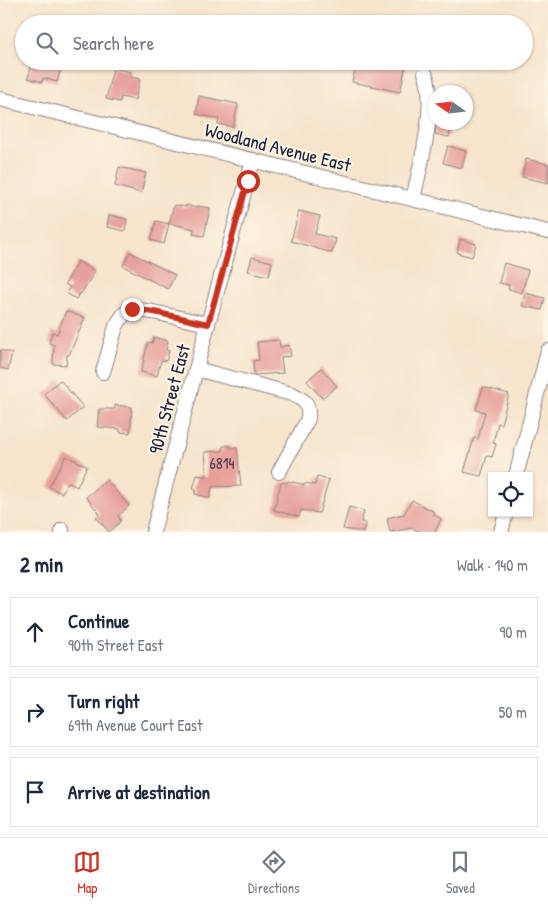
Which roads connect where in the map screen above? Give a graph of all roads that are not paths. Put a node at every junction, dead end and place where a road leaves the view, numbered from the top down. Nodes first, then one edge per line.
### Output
1 (425, 73) dead end
2 (0, 99) edge
3 (253, 160) junction
4 (413, 199) junction
5 (548, 232) edge
6 (208, 324) junction
7 (548, 351) edge
8 (196, 369) junction
9 (103, 372) dead end
10 (279, 472) dead end
11 (517, 472) edge
12 (505, 517) edge
13 (153, 532) edge
14 (501, 532) edge

1 - 4 street
2 - 3 street, Woodland Avenue East
3 - 4 street, Woodland Avenue East
3 - 6 street, 90th Street East
4 - 5 street, Woodland Avenue East
6 - 8 street, 90th Street East
6 - 9 street
7 - 11 street
8 - 10 street
8 - 13 street, 90th Street East
12 - 14 street

